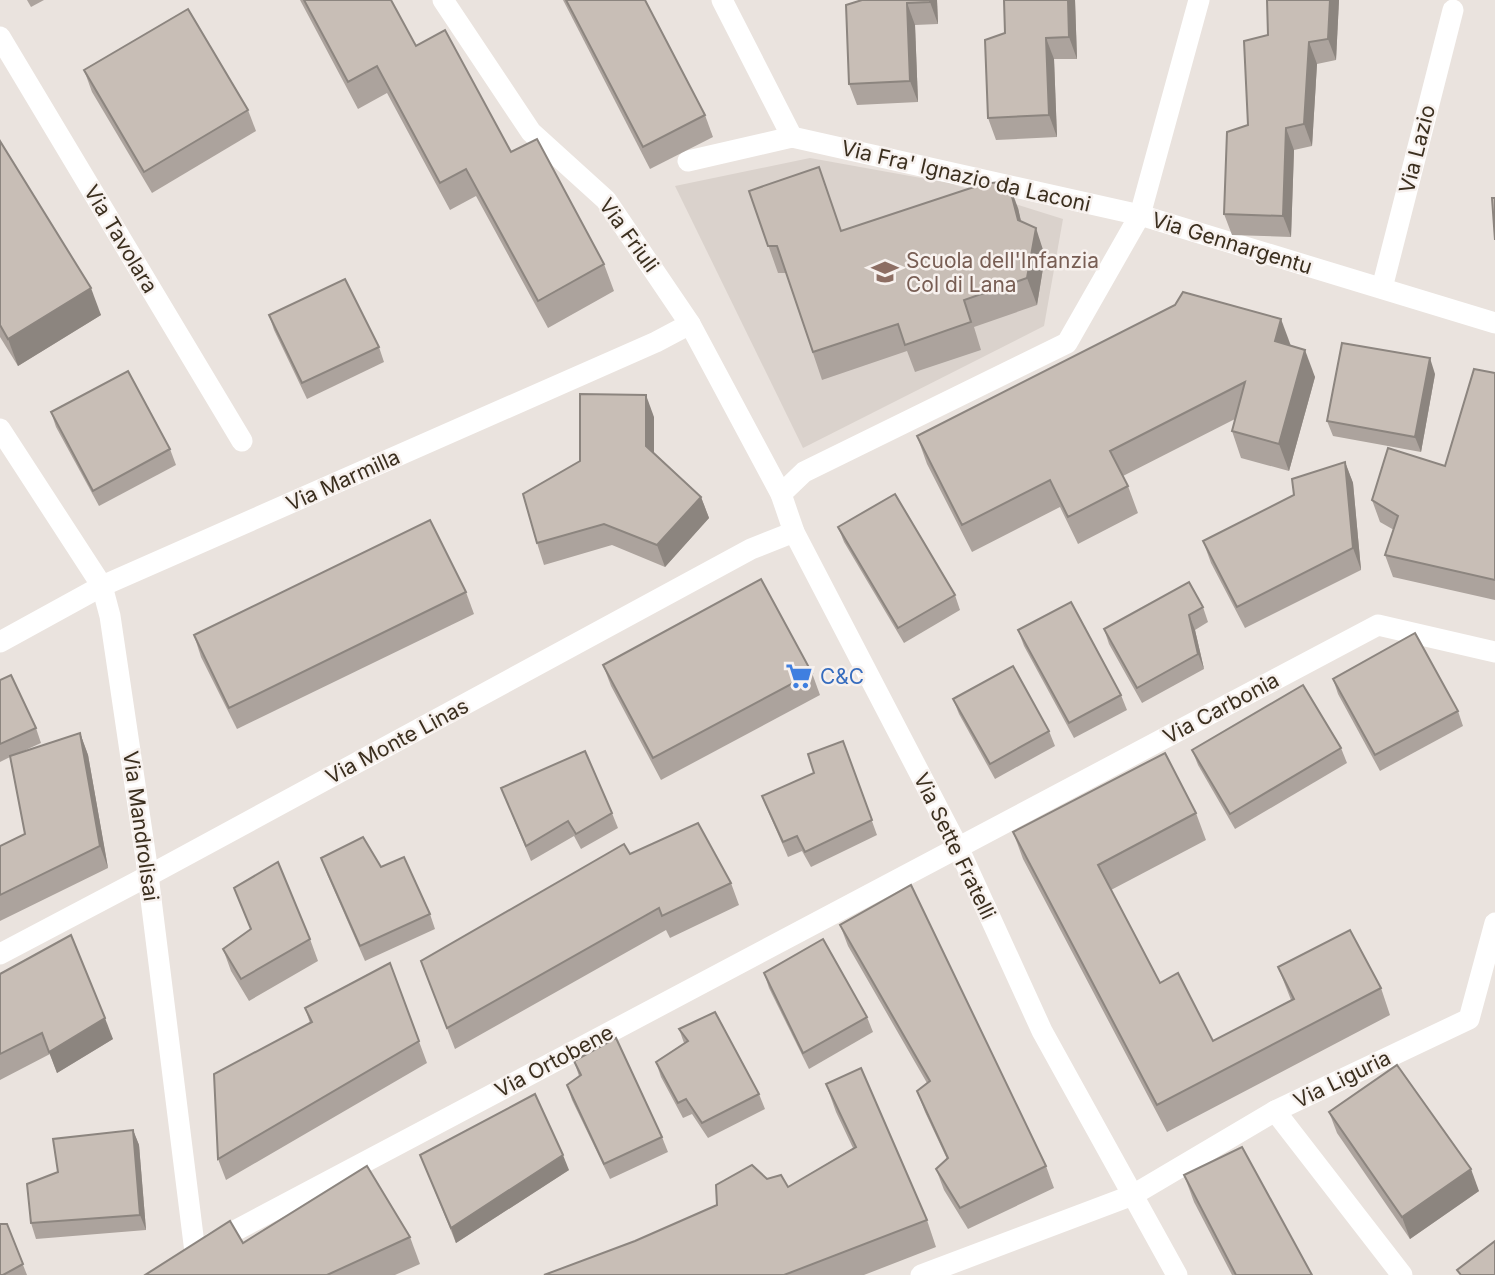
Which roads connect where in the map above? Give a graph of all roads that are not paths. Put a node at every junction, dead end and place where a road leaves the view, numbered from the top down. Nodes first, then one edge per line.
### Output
1 (443, 0) edge
2 (722, 0) edge
3 (1199, 0) edge
4 (1453, 10) dead end
5 (0, 37) edge
6 (792, 137) junction
7 (688, 161) dead end
8 (1140, 215) junction
9 (1382, 288) junction
10 (1495, 323) edge
11 (690, 324) junction
12 (0, 429) edge
13 (242, 440) dead end
14 (781, 495) junction
15 (794, 532) junction
16 (102, 586) junction
17 (0, 642) edge
18 (1495, 652) edge
19 (958, 847) junction
20 (148, 876) junction
21 (1495, 923) edge
22 (0, 954) edge
23 (1275, 1111) junction
24 (1133, 1195) junction
25 (195, 1252) junction
26 (173, 1264) edge
27 (922, 1275) edge
28 (1177, 1275) edge
29 (1402, 1275) edge

1 - 11 street, Via Friuli
2 - 6 street
3 - 8 street
4 - 9 street, Via Lazio
5 - 13 street, Via Tavolara
6 - 7 street
6 - 8 street, Via Fra' Ignazio da Laconi
8 - 9 street, Via Gennargentu
8 - 14 street, Via Gennargentu
9 - 10 street, Via Gennargentu
11 - 14 street, Via Friuli
11 - 16 street, Via Marmilla
12 - 16 street, Via Mandrolisai
14 - 15 street, Via Sette Fratelli
15 - 19 street, Via Sette Fratelli
15 - 20 street, Via Monte Linas
16 - 17 street, Via Marmilla
16 - 20 street, Via Mandrolisai
18 - 19 street, Via Carbonia
19 - 24 street, Via Sette Fratelli
19 - 25 street, Via Ortobene
20 - 22 street, Via Monte Linas
20 - 25 street, Via Mandrolisai
21 - 23 street, Via Liguria
23 - 24 street, Via Liguria
23 - 29 street
24 - 27 street, Via Liguria
24 - 28 street, Via Sette Fratelli
25 - 26 street, Via Ortobene

